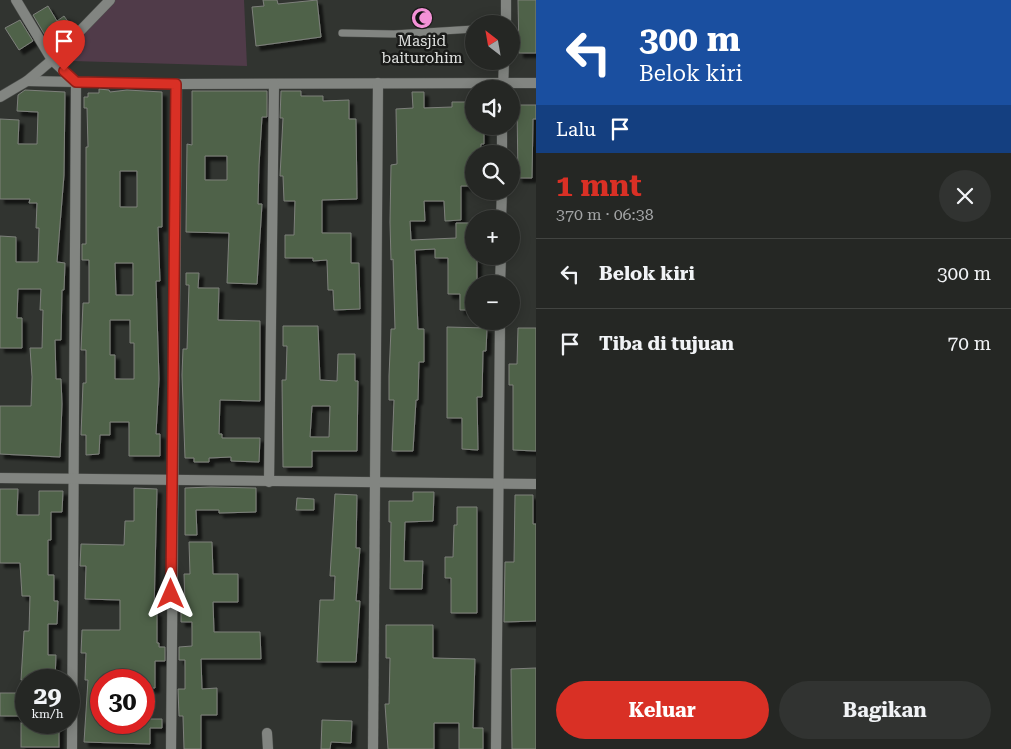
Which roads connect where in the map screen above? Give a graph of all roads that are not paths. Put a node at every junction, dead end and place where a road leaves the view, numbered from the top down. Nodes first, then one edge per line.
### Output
1 (16, 0) edge
2 (110, 0) edge
3 (506, 0) edge
4 (506, 15) edge
5 (465, 30) edge
6 (342, 33) dead end
7 (52, 60) junction
8 (28, 81) junction
9 (76, 82) junction
10 (378, 83) junction
11 (536, 83) edge
12 (176, 84) junction
13 (274, 84) junction
14 (520, 84) edge
15 (465, 85) edge
16 (0, 97) edge
17 (500, 330) edge
18 (0, 478) edge
19 (172, 479) junction
20 (73, 480) junction
21 (269, 482) junction
22 (374, 483) junction
23 (536, 484) edge
24 (498, 485) junction
25 (268, 733) dead end
26 (72, 749) edge
27 (171, 749) edge
28 (268, 749) edge
29 (373, 749) edge
30 (496, 749) edge

1 - 7 street
2 - 7 street
3 - 4 street
5 - 6 lane
7 - 8 street
7 - 9 street
8 - 9 street
8 - 16 street
9 - 12 street
9 - 20 street
10 - 13 street
10 - 15 street
10 - 22 street
11 - 14 street
12 - 13 street
12 - 19 street
13 - 21 street
17 - 24 street
18 - 20 street
19 - 20 street
19 - 21 street
19 - 27 street
20 - 26 street
21 - 22 street
22 - 24 street
22 - 29 street
23 - 24 street
24 - 30 street
25 - 28 street

